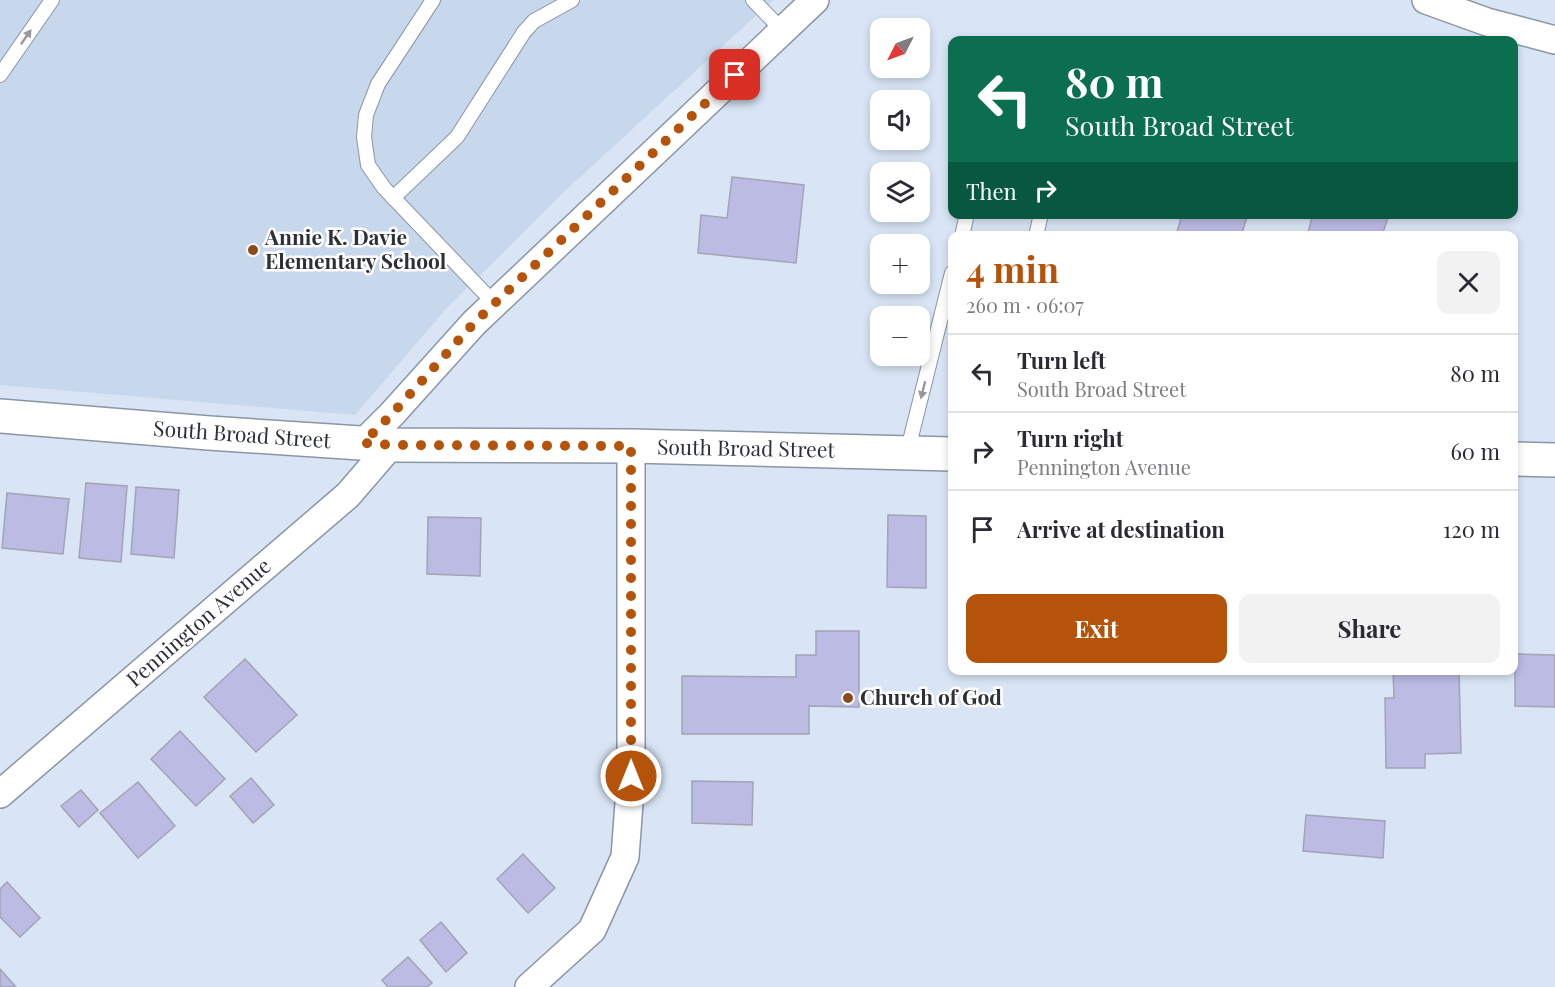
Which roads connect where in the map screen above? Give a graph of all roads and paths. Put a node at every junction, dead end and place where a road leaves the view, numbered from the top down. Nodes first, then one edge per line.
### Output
1 (52, 0) edge
2 (433, 0) edge
3 (572, 0) edge
4 (753, 0) edge
5 (815, 0) edge
6 (1426, 0) edge
7 (783, 31) junction
8 (1555, 40) edge
9 (0, 75) edge
10 (393, 198) junction
11 (948, 289) edge
12 (494, 303) junction
13 (0, 416) edge
14 (377, 444) junction
15 (631, 446) junction
16 (907, 453) junction
17 (948, 454) edge
18 (1518, 459) edge
19 (1555, 460) edge
20 (0, 794) edge
21 (529, 987) edge

9 -> 1 lane
2 - 10 lane
3 - 10 lane
4 - 7 lane
5 - 7 street, Pennington Avenue
6 - 8 street
7 - 12 street, Pennington Avenue
10 - 12 lane
11 -> 16 lane
12 - 14 street, Pennington Avenue
13 - 14 main road, South Broad Street
14 - 15 main road, South Broad Street
14 - 20 street, Pennington Avenue
15 - 16 main road, South Broad Street
15 - 21 street
16 - 17 main road, South Broad Street
18 - 19 main road

